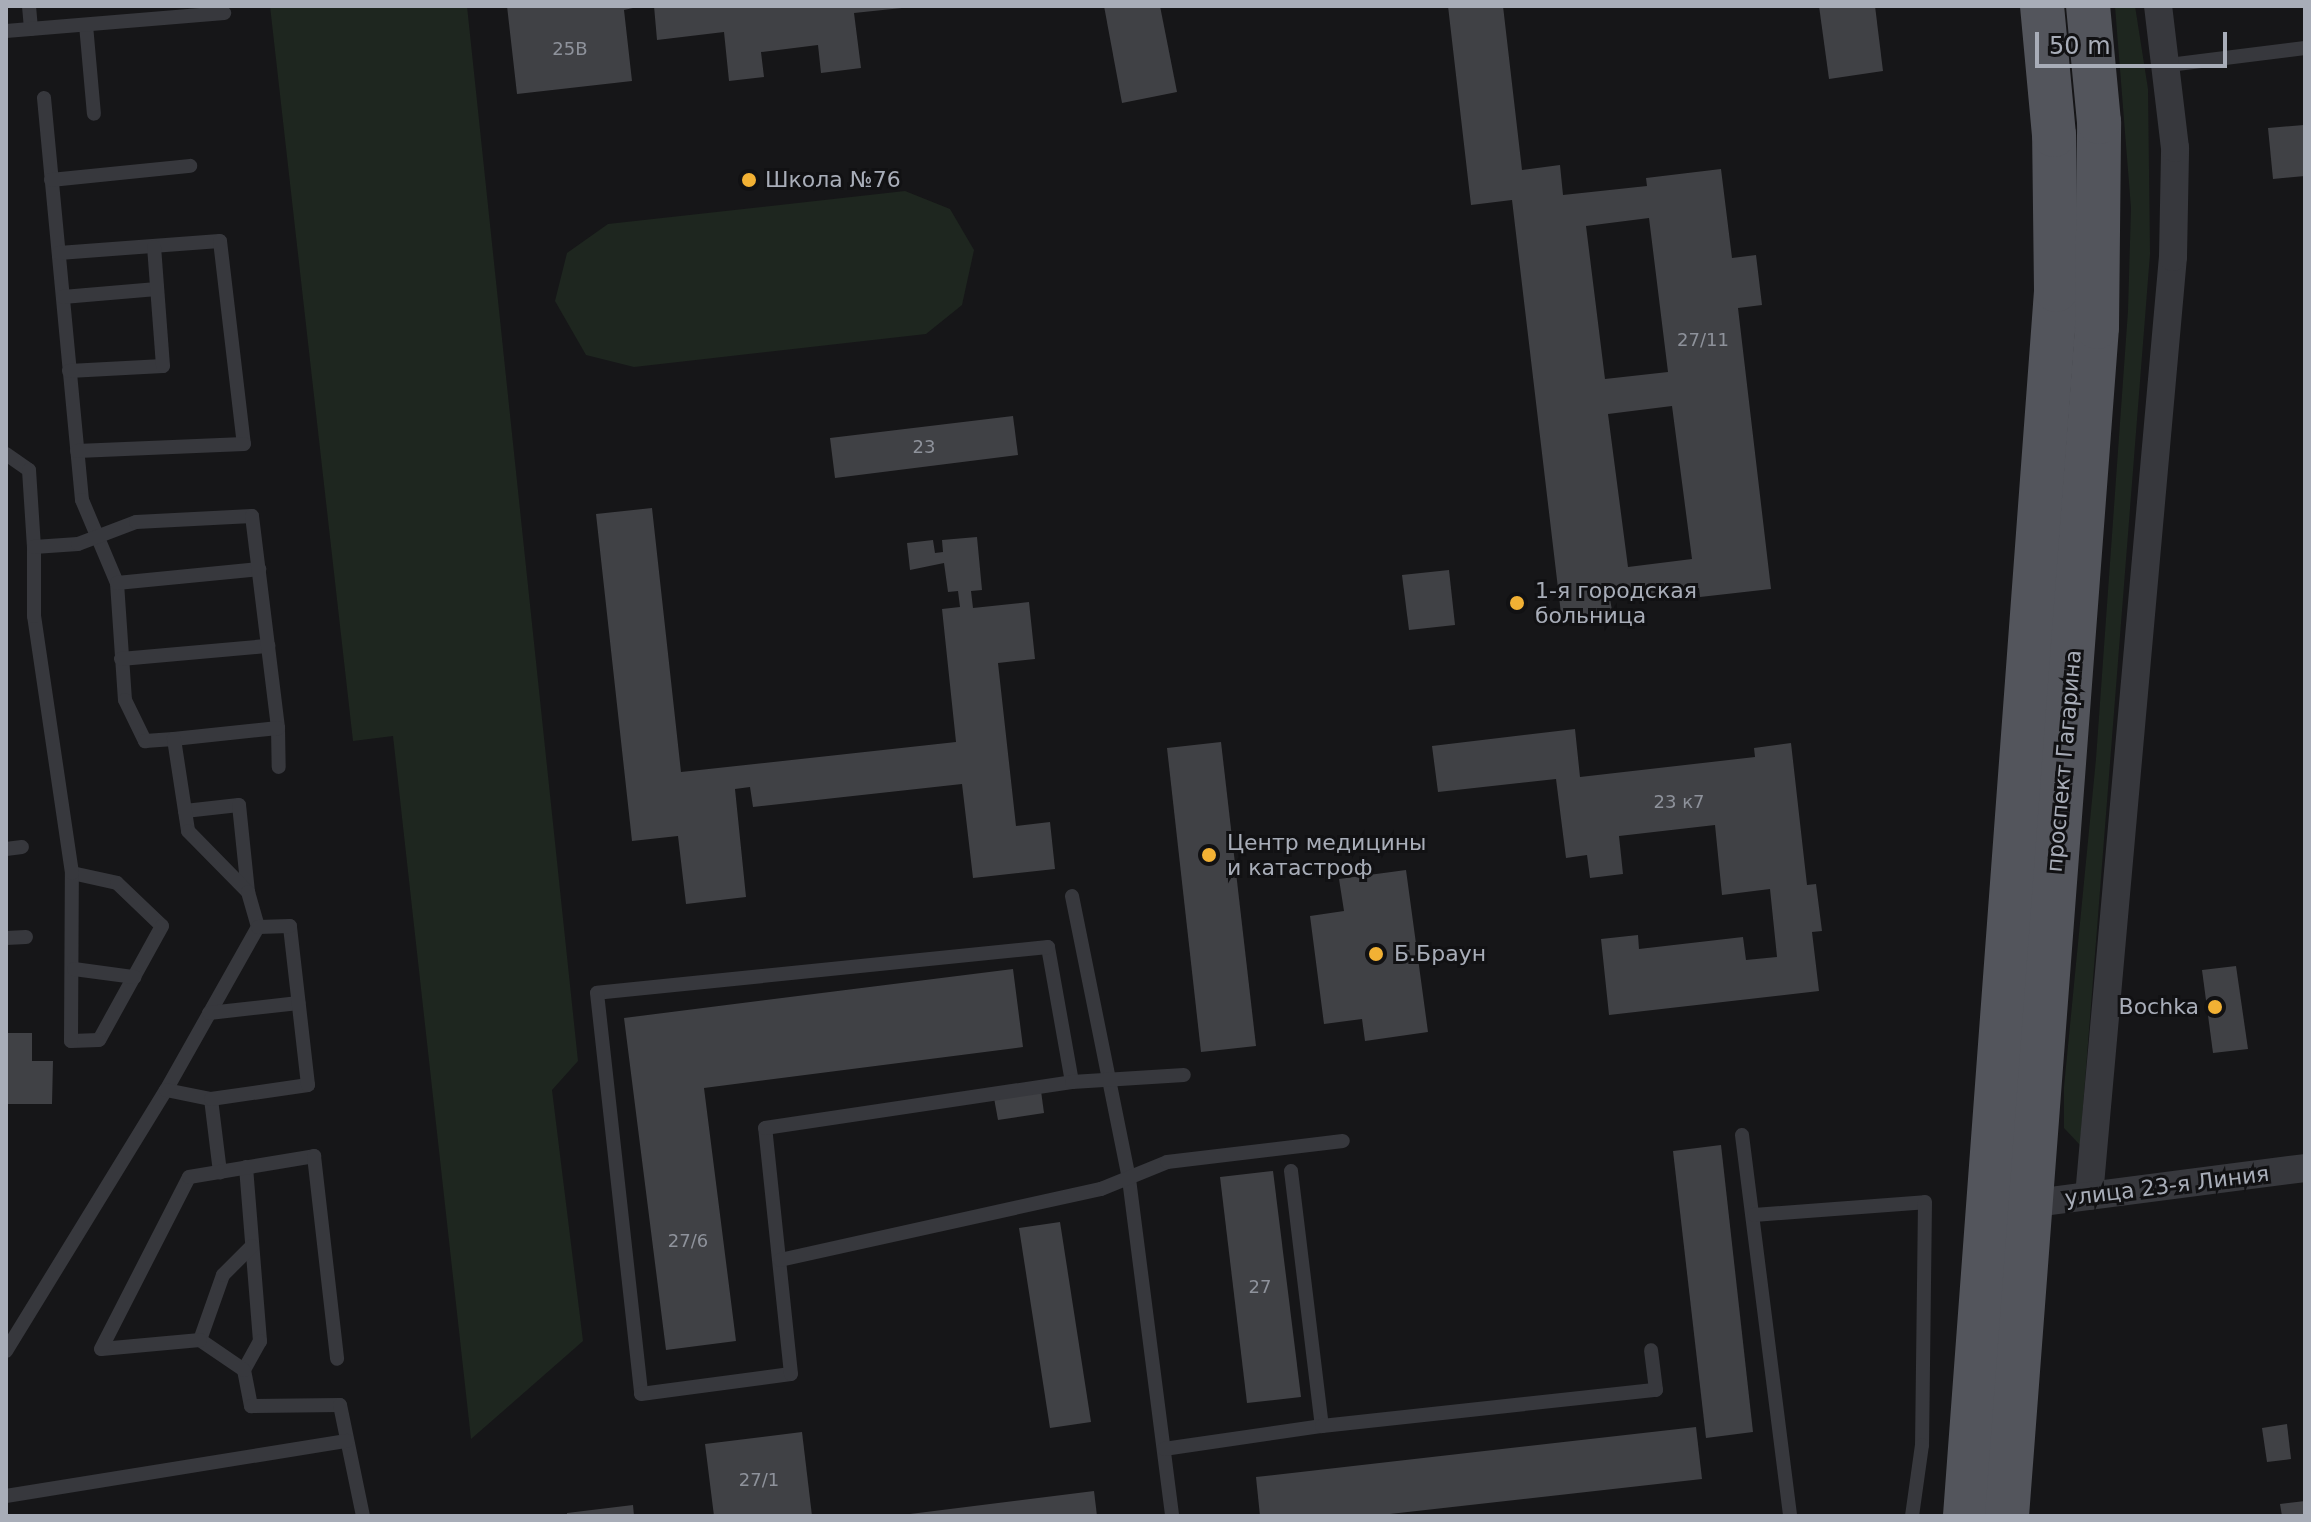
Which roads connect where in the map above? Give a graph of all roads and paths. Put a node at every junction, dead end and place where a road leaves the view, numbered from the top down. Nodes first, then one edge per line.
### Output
1 (29, 6) edge
2 (2042, 6) edge
3 (2088, 6) edge
4 (2158, 6) edge
5 (224, 13) dead end
6 (86, 25) junction
7 (31, 29) junction
8 (6, 31) edge
9 (2305, 48) edge
10 (2169, 65) junction
11 (44, 98) dead end
12 (94, 114) dead end
13 (190, 166) dead end
14 (51, 180) junction
15 (154, 247) junction
16 (59, 253) junction
17 (157, 289) junction
18 (63, 297) junction
19 (69, 371) junction
20 (77, 451) junction
21 (6, 454) edge
22 (96, 533) junction
23 (34, 547) junction
24 (259, 569) junction
25 (117, 583) junction
26 (268, 646) junction
27 (121, 659) junction
28 (278, 728) junction
29 (174, 739) junction
30 (279, 767) dead end
31 (185, 811) junction
32 (22, 847) dead end
33 (6, 849) edge
34 (72, 873) junction
35 (248, 892) junction
36 (1072, 896) dead end
37 (258, 927) junction
38 (26, 937) dead end
39 (6, 938) edge
40 (74, 969) junction
41 (134, 977) junction
42 (298, 1003) junction
43 (209, 1013) junction
44 (1184, 1075) dead end
45 (1108, 1079) junction
46 (1072, 1082) junction
47 (166, 1090) junction
48 (211, 1099) junction
49 (1742, 1135) dead end
50 (1343, 1141) dead end
51 (246, 1167) junction
52 (2305, 1168) edge
53 (1291, 1171) dead end
54 (220, 1172) junction
55 (1129, 1179) junction
56 (2089, 1196) junction
57 (2028, 1204) junction
58 (1754, 1215) junction
59 (252, 1246) junction
60 (780, 1260) junction
61 (200, 1340) junction
62 (1651, 1350) dead end
63 (6, 1351) edge
64 (337, 1359) dead end
65 (244, 1370) junction
66 (1322, 1426) junction
67 (347, 1441) junction
68 (1164, 1449) junction
69 (6, 1496) edge
70 (363, 1516) edge
71 (1172, 1516) edge
72 (1790, 1516) edge
73 (1912, 1516) edge
74 (1965, 1516) edge
75 (2007, 1516) edge

1 - 7 lane
2 - 74 main road, проспект Гагарина
3 - 57 main road, проспект Гагарина
4 - 10 street
5 - 6 lane
6 - 7 lane
6 - 12 lane
7 - 8 lane
9 - 10 lane
10 - 56 street
11 - 14 lane
13 - 14 lane
14 - 16 lane
15 - 16 lane
15 - 17 lane
15 - 20 lane
16 - 18 lane
17 - 18 lane
17 - 19 lane
18 - 19 lane
19 - 20 lane
20 - 22 lane
21 - 23 lane
22 - 23 lane
22 - 24 lane
22 - 25 lane
23 - 34 lane
24 - 25 lane
24 - 26 lane
25 - 27 lane
26 - 27 lane
26 - 28 lane
27 - 29 lane
28 - 29 lane
28 - 30 lane
29 - 31 lane
31 - 35 lane
31 - 35 lane
32 - 33 lane
34 - 40 lane
34 - 41 lane
35 - 37 lane
36 - 45 lane
37 - 42 lane
37 - 43 lane
38 - 39 lane
40 - 41 lane
40 - 41 lane
42 - 43 lane
42 - 48 lane
43 - 47 lane
44 - 45 lane
45 - 46 lane
45 - 55 lane
46 - 60 lane
46 - 60 lane
47 - 48 lane
47 - 63 lane
48 - 54 lane
49 - 58 lane
50 - 55 lane
51 - 54 lane
51 - 59 lane
51 - 64 lane
52 - 56 street, улица 23-я Линия
53 - 66 lane
54 - 61 lane
55 - 60 lane
55 - 68 lane
56 - 57 street, улица 23-я Линия
57 - 75 main road, проспект Гагарина
58 - 72 lane
58 - 73 lane
59 - 61 lane
59 - 65 lane
61 - 65 lane
62 - 66 lane
65 - 67 lane
66 - 68 lane
67 - 69 lane
67 - 70 lane
68 - 71 lane

